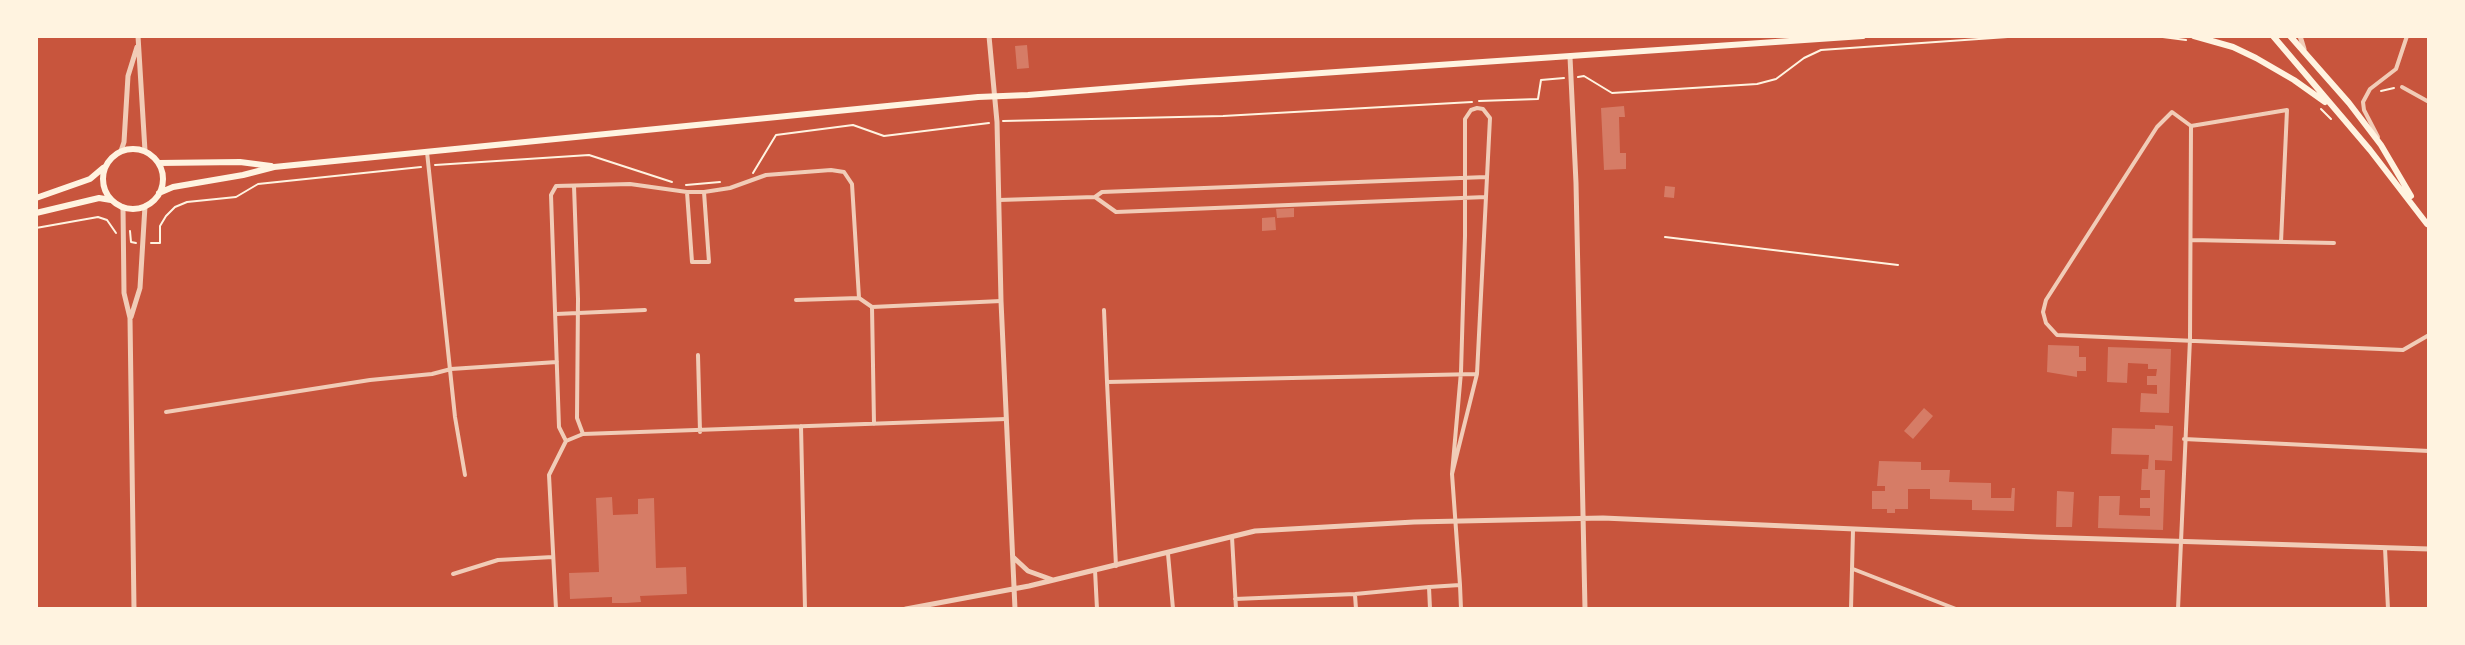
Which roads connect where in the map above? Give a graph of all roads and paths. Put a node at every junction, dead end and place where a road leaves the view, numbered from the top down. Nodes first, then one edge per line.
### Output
1 (138, 36) edge
2 (989, 36) edge
3 (1863, 36) edge
4 (2022, 36) edge
5 (2194, 36) edge
6 (2273, 36) edge
7 (2290, 36) edge
8 (2300, 36) edge
9 (2407, 36) edge
10 (137, 46) junction
11 (1570, 57) junction
12 (2309, 57) junction
13 (1571, 78) junction
14 (2402, 87) dead end
15 (995, 96) junction
16 (2429, 102) edge
17 (2335, 109) junction
18 (1014, 120) dead end
19 (980, 124) dead end
20 (2191, 126) junction
21 (2381, 145) junction
22 (121, 151) junction
23 (145, 151) junction
24 (427, 152) junction
25 (159, 163) junction
26 (106, 165) junction
27 (427, 166) junction
28 (274, 167) junction
29 (753, 173) dead end
30 (1464, 177) junction
31 (1486, 177) junction
32 (723, 182) dead end
33 (574, 186) junction
34 (687, 192) junction
35 (704, 192) junction
36 (159, 193) junction
37 (1095, 197) junction
38 (1486, 197) junction
39 (36, 198) edge
40 (1464, 198) junction
41 (112, 200) junction
42 (999, 200) junction
43 (145, 206) junction
44 (123, 207) junction
45 (36, 213) edge
46 (2428, 225) edge
47 (36, 228) edge
48 (125, 231) junction
49 (1665, 237) dead end
50 (2191, 240) junction
51 (2281, 242) junction
52 (2334, 243) dead end
53 (141, 244) junction
54 (1898, 265) dead end
55 (859, 298) junction
56 (796, 300) dead end
57 (1001, 301) junction
58 (872, 307) junction
59 (645, 310) dead end
60 (1104, 310) dead end
61 (578, 313) junction
62 (556, 314) junction
63 (130, 318) junction
64 (2429, 335) edge
65 (2190, 339) junction
66 (698, 355) dead end
67 (557, 362) junction
68 (451, 369) junction
69 (1461, 372) junction
70 (1477, 374) junction
71 (1107, 382) junction
72 (166, 412) dead end
73 (1006, 419) junction
74 (874, 424) junction
75 (801, 426) junction
76 (700, 432) junction
77 (583, 434) junction
78 (2184, 439) junction
79 (566, 441) junction
80 (2429, 451) edge
81 (1452, 474) junction
82 (465, 475) dead end
83 (1582, 519) junction
84 (1456, 521) junction
85 (1853, 530) junction
86 (1232, 537) junction
87 (2180, 541) junction
88 (2385, 548) junction
89 (2429, 549) edge
90 (1168, 554) junction
91 (553, 557) junction
92 (1013, 557) junction
93 (1116, 566) junction
94 (1853, 569) junction
95 (1095, 570) junction
96 (453, 574) dead end
97 (1053, 580) junction
98 (1460, 585) junction
99 (1429, 587) junction
100 (1014, 589) junction
101 (1355, 594) junction
102 (1235, 599) junction
103 (134, 609) edge
104 (556, 609) edge
105 (805, 609) edge
106 (906, 609) edge
107 (1015, 609) edge
108 (1097, 609) edge
109 (1173, 609) edge
110 (1236, 609) edge
111 (1356, 609) edge
112 (1430, 609) edge
113 (1461, 609) edge
114 (1585, 609) edge
115 (1851, 609) edge
116 (1956, 609) edge
117 (2178, 609) edge
118 (2388, 609) edge

1 - 10 street
2 - 15 street
3 - 11 main road
4 - 13 path
5 - 17 main road
6 - 17 main road
7 - 12 main road
8 - 12 street
9 - 21 street
10 - 22 street
10 - 23 street
11 - 13 street
11 - 15 main road
12 - 21 main road
13 - 18 path
13 - 83 street
14 - 16 street
15 - 24 main road
15 - 42 street
17 - 46 main road
19 - 29 path
20 - 50 street
20 - 51 street
20 - 65 street
21 - 46 main road
22 - 23 main road
22 - 26 main road
23 - 25 main road
24 - 27 street
24 - 28 main road
25 - 28 main road
25 - 36 main road
26 - 39 main road
26 - 41 main road
27 - 32 path
27 - 53 path
27 - 68 street
28 - 36 main road
30 - 31 street
30 - 31 street
30 - 37 street
30 - 40 street
31 - 38 street
33 - 34 street
33 - 61 street
33 - 62 street
34 - 35 street
34 - 35 street
35 - 55 street
36 - 43 main road
37 - 40 street
37 - 42 street
38 - 40 street
38 - 70 street
40 - 69 street
41 - 44 main road
41 - 45 main road
42 - 57 street
43 - 44 main road
43 - 53 street
44 - 48 street
47 - 48 path
48 - 53 path
48 - 63 street
49 - 54 path
50 - 51 street
50 - 65 street
51 - 52 street
53 - 63 street
55 - 56 street
55 - 58 street
57 - 58 street
57 - 73 street
58 - 74 street
59 - 61 street
60 - 71 street
61 - 62 street
61 - 77 street
62 - 67 street
63 - 103 street
64 - 65 street
65 - 78 street
66 - 76 street
67 - 68 street
67 - 79 street
68 - 72 street
68 - 82 street
69 - 70 street
69 - 71 street
69 - 81 street
70 - 81 street
71 - 93 street
73 - 74 street
73 - 92 street
74 - 75 street
75 - 76 street
75 - 105 street
76 - 77 street
77 - 79 street
78 - 80 street
78 - 87 street
79 - 91 street
81 - 84 street
83 - 84 street
83 - 85 street
83 - 114 street
84 - 86 street
84 - 98 street
85 - 87 street
85 - 94 street
86 - 90 street
86 - 102 street
87 - 88 street
87 - 117 street
88 - 89 street
88 - 118 street
90 - 93 street
90 - 109 street
91 - 96 street
91 - 104 street
92 - 97 street
92 - 100 street
93 - 95 street
94 - 115 street
94 - 116 street
95 - 97 street
95 - 108 street
97 - 100 street
98 - 99 street
98 - 113 street
99 - 101 street
99 - 112 street
100 - 106 street
100 - 107 street
101 - 102 street
101 - 111 street
102 - 110 street

